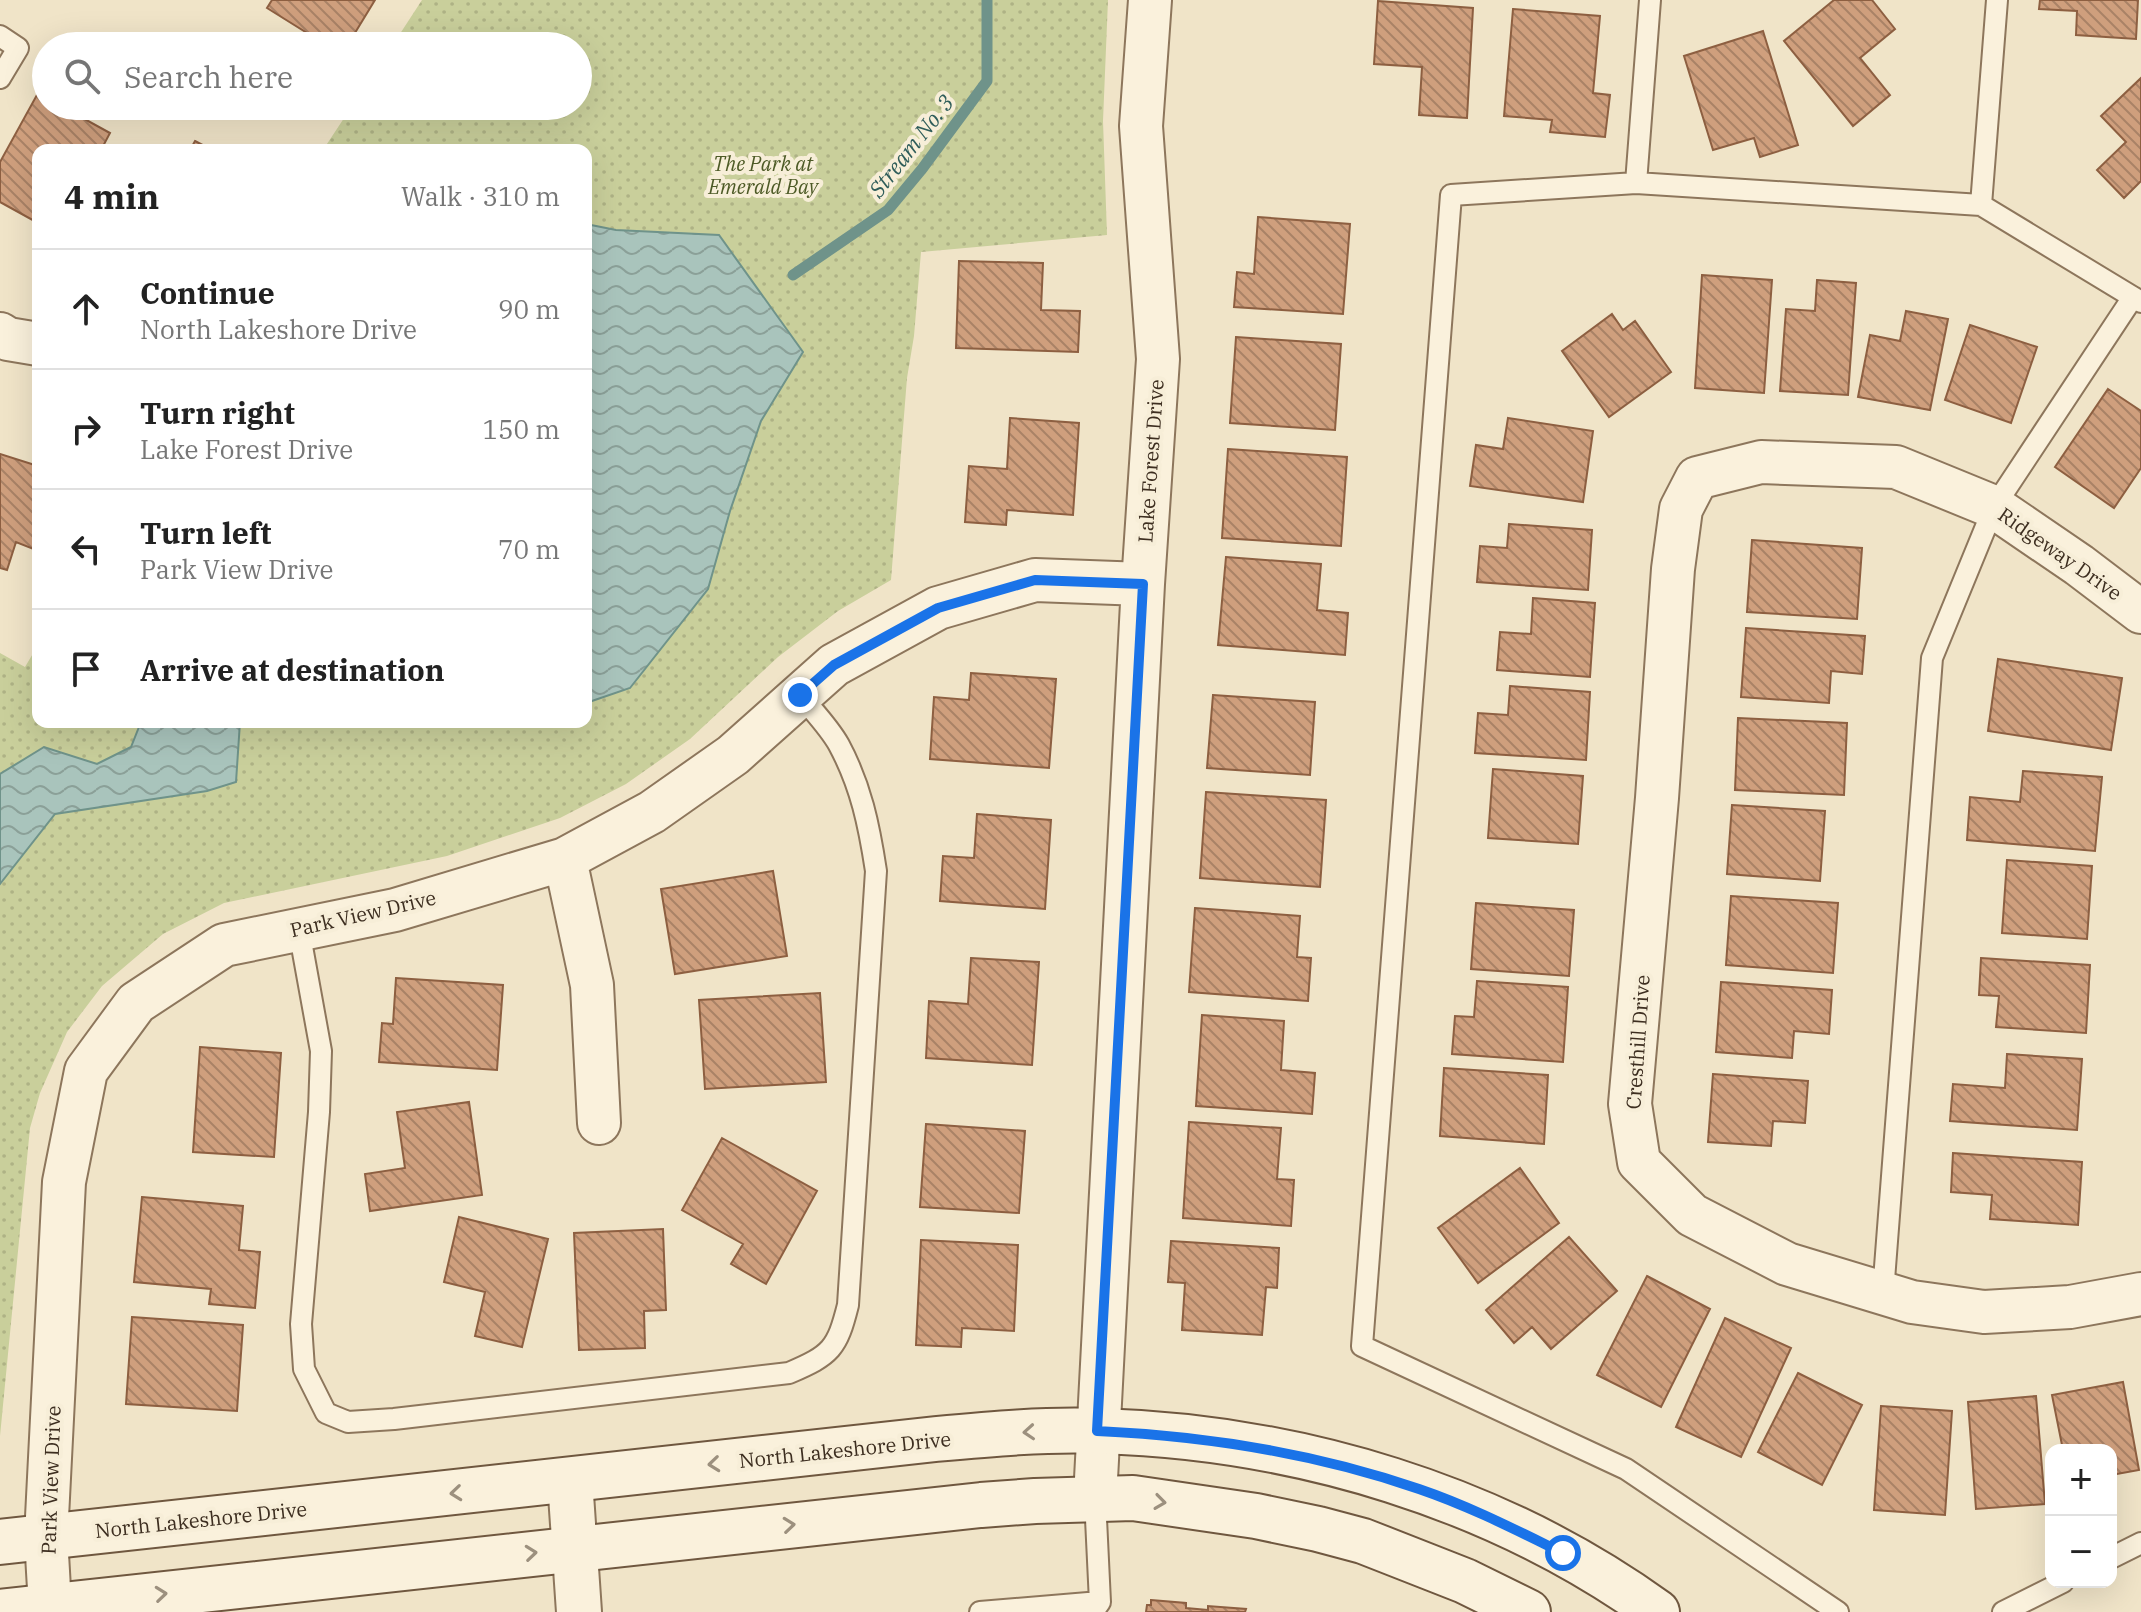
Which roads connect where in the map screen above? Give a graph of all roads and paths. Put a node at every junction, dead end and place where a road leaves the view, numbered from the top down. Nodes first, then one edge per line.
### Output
1 (1150, 0) edge
2 (1650, 0) edge
3 (1997, 0) edge
4 (0, 36) edge
5 (0, 78) edge
6 (1636, 183) junction
7 (1981, 205) junction
8 (2137, 300) edge
9 (1697, 478) joint
10 (1994, 507) junction
11 (1143, 584) junction
12 (2141, 612) edge
13 (800, 695) junction
14 (565, 859) junction
15 (299, 930) junction
16 (599, 1123) dead end
17 (1883, 1293) junction
18 (2141, 1294) edge
19 (1097, 1431) junction
20 (570, 1480) junction
21 (1095, 1498) junction
22 (46, 1537) junction
23 (0, 1542) edge
24 (2141, 1543) edge
25 (575, 1548) junction
26 (2117, 1555) edge
27 (2051, 1588) edge
28 (50, 1606) junction
29 (1096, 1607) edge
30 (0, 1612) edge
31 (579, 1612) edge
32 (980, 1612) edge
33 (1528, 1612) edge
34 (1657, 1612) edge
35 (1838, 1612) edge
36 (2003, 1612) edge

1 - 11 street, Lake Forest Drive
2 - 6 lane
3 - 7 lane
4 - 5 lane
6 - 7 lane
6 - 35 lane
7 - 8 lane
8 - 10 lane
9 - 10 street, Ridgeway Drive
9 - 17 street, Cresthill Drive
10 - 12 street, Ridgeway Drive
10 - 17 lane
11 - 13 street, Park View Drive
11 - 19 street, Lake Forest Drive
13 - 14 street, Park View Drive
13 - 15 lane
14 - 15 street, Park View Drive
14 - 16 street
15 - 22 street, Park View Drive
17 - 18 street, Cresthill Drive
19 -> 20 main road, North Lakeshore Drive
19 - 21 street, Lake Forest Drive
19 - 34 main road, North Lakeshore Drive
20 -> 22 main road, North Lakeshore Drive
20 - 25 main road
25 -> 21 main road
21 - 29 lane
21 -> 33 main road
22 - 23 main road, North Lakeshore Drive
22 - 28 street, Park View Drive
24 - 26 lane
28 -> 25 main road
25 - 31 main road
27 - 36 lane
28 - 30 main road
29 - 32 lane

